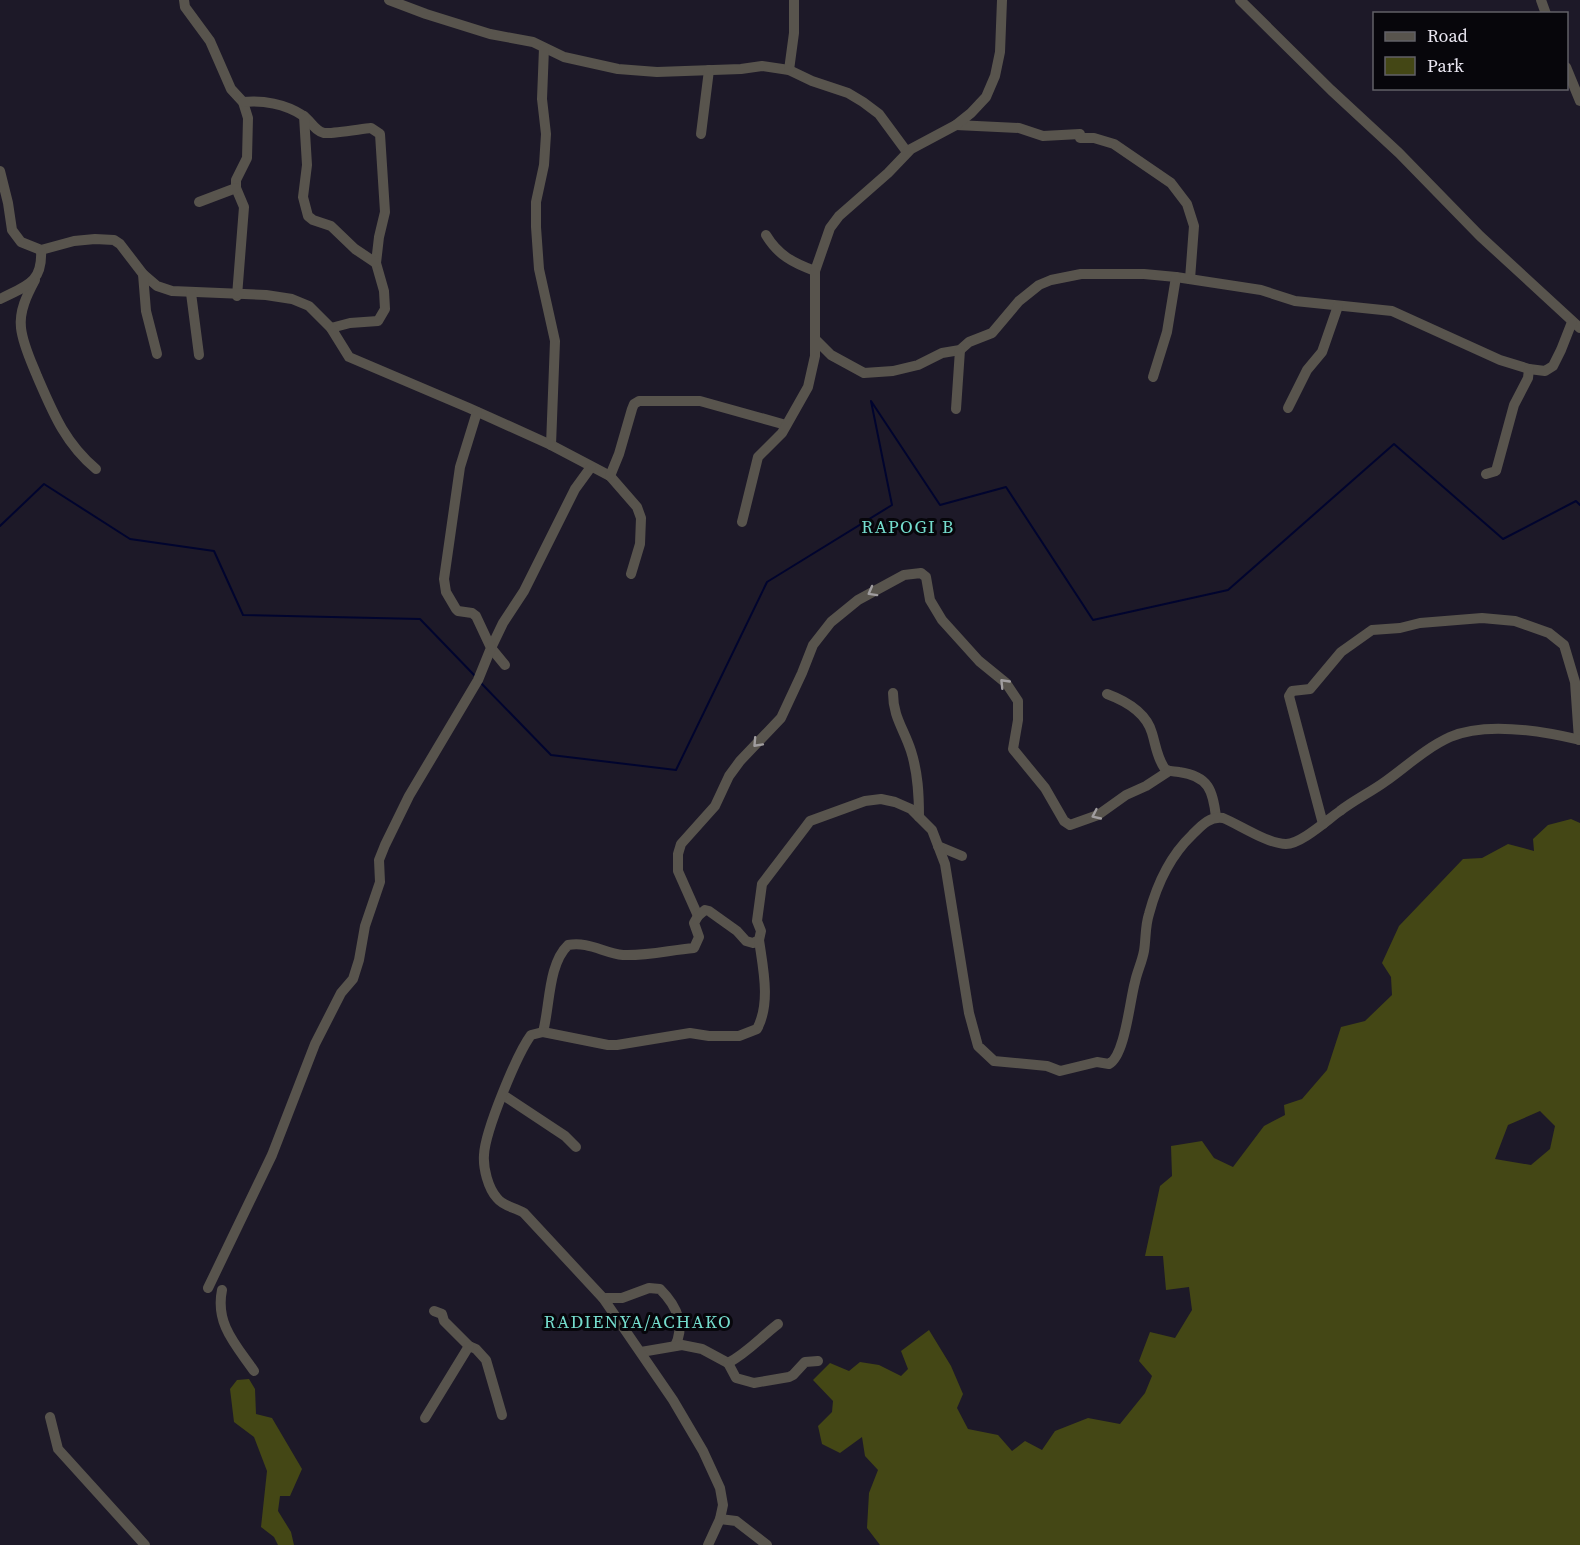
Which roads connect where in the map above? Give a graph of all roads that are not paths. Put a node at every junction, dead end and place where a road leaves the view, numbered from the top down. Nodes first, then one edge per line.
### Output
1 (184, 0) edge
2 (389, 0) edge
3 (794, 0) edge
4 (1002, 0) edge
5 (1240, 0) edge
6 (544, 48) junction
7 (709, 70) junction
8 (789, 70) junction
9 (1568, 72) edge
10 (1580, 101) edge
11 (243, 102) junction
12 (304, 115) junction
13 (956, 125) junction
14 (701, 134) dead end
15 (908, 152) junction
16 (0, 171) edge
17 (236, 188) junction
18 (199, 202) dead end
19 (766, 235) dead end
20 (41, 250) junction
21 (376, 263) junction
22 (815, 271) junction
23 (142, 274) junction
24 (1176, 277) junction
25 (1190, 279) junction
26 (35, 280) junction
27 (191, 293) junction
28 (237, 296) junction
29 (0, 299) edge
30 (1338, 306) junction
31 (1576, 325) edge
32 (331, 328) junction
33 (815, 339) junction
34 (960, 350) junction
35 (157, 354) dead end
36 (199, 355) dead end
37 (1529, 369) junction
38 (1153, 377) dead end
39 (1288, 408) dead end
40 (956, 409) dead end
41 (477, 412) junction
42 (786, 425) junction
43 (551, 445) junction
44 (591, 467) junction
45 (96, 469) dead end
46 (1486, 474) dead end
47 (610, 476) junction
48 (741, 522) dead end
49 (631, 574) dead end
50 (491, 648) junction
51 (506, 665) dead end
52 (893, 693) dead end
53 (1107, 694) dead end
54 (1580, 740) edge
55 (1169, 771) junction
56 (919, 817) junction
57 (1216, 817) junction
58 (1323, 824) junction
59 (938, 846) junction
60 (962, 856) dead end
61 (698, 916) junction
62 (759, 940) junction
63 (543, 1032) junction
64 (503, 1095) junction
65 (576, 1147) dead end
66 (208, 1288) dead end
67 (222, 1290) dead end
68 (603, 1298) junction
69 (434, 1311) dead end
70 (778, 1324) dead end
71 (470, 1346) junction
72 (675, 1346) junction
73 (641, 1352) junction
74 (818, 1361) dead end
75 (728, 1363) junction
76 (254, 1371) dead end
77 (502, 1415) dead end
78 (50, 1417) dead end
79 (425, 1418) dead end
80 (720, 1519) junction
81 (145, 1545) edge
82 (708, 1545) edge
83 (767, 1545) edge

1 - 11 street
2 - 6 street
3 - 8 street
4 - 13 street
5 - 31 street
6 - 7 street
6 - 43 street
7 - 8 street
7 - 14 street
8 - 15 street
9 - 10 street
11 - 12 street
11 - 17 street
12 - 21 street
12 - 21 street
13 - 15 street
13 - 25 street
15 - 22 street
16 - 20 street
17 - 18 street
17 - 28 street
19 - 22 street
20 - 23 street
20 - 26 street
21 - 32 street
22 - 33 street
23 - 27 street
23 - 35 street
24 - 25 street
24 - 34 street
24 - 38 street
25 - 30 street
26 - 29 street
26 - 45 street
27 - 28 street
27 - 36 street
28 - 32 street
30 - 37 street
30 - 39 street
31 - 37 street
32 - 41 street
33 - 34 street
33 - 42 street
34 - 40 street
37 - 46 street
41 - 43 street
41 - 50 street
42 - 47 street
42 - 48 street
43 - 44 street
44 - 47 street
44 - 50 street
47 - 49 street
50 - 51 street
50 - 66 street
52 - 56 street
53 - 55 street
54 - 58 street
54 - 58 street
55 - 57 street
55 -> 61 street
56 - 59 street
56 - 62 street
57 - 58 street
57 - 59 street
59 - 60 street
61 - 62 street
61 - 63 street
62 - 63 street
63 - 64 street
64 - 65 street
64 - 68 street
67 - 76 street
68 - 72 street
68 - 73 street
69 - 71 street
70 - 75 street
71 - 77 street
71 - 79 street
72 - 73 street
72 - 75 street
73 - 80 street
74 - 75 street
78 - 81 street
80 - 82 street
80 - 83 street

